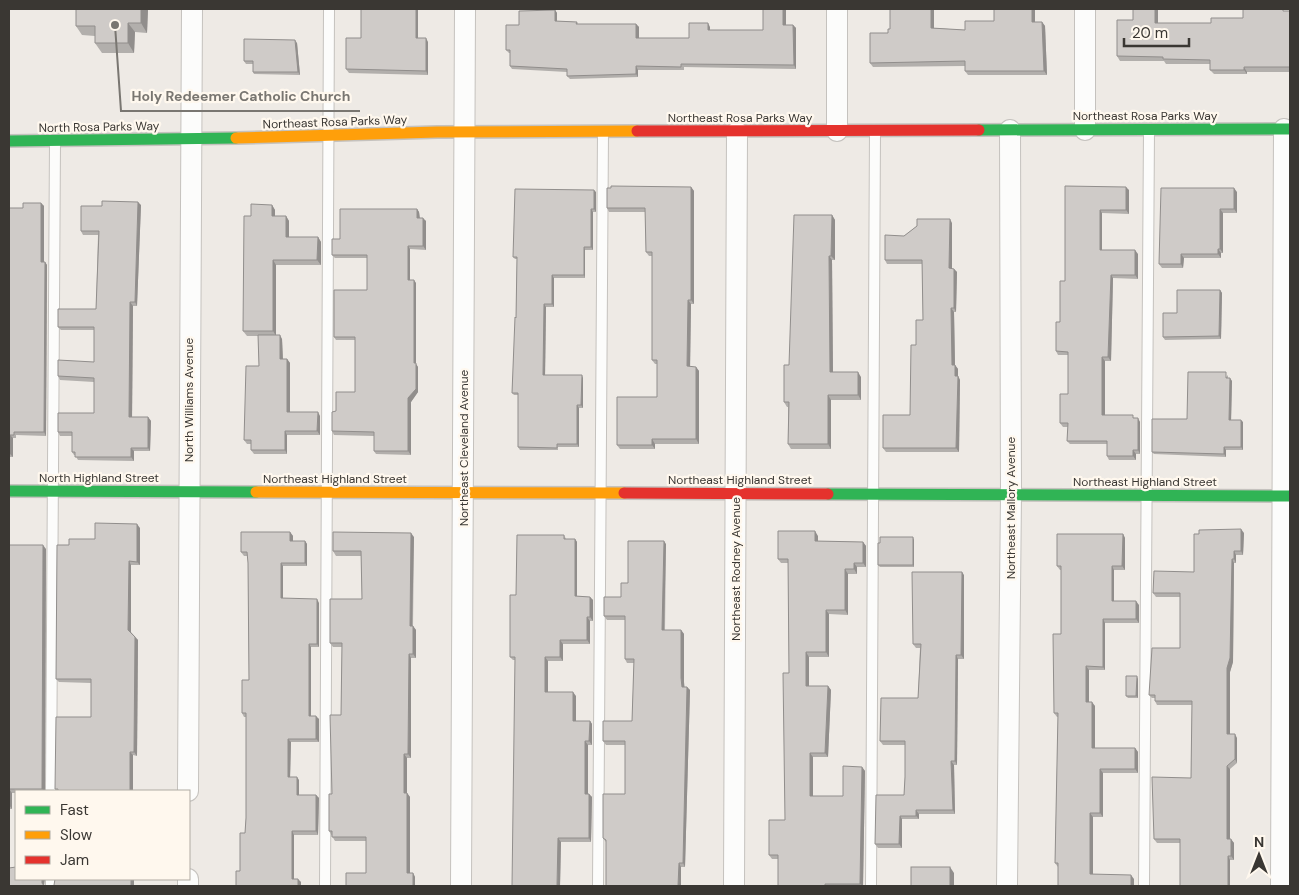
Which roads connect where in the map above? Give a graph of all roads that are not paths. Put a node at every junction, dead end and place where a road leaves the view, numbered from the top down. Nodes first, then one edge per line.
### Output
1 (192, 9) edge
2 (329, 9) edge
3 (465, 9) edge
4 (837, 9) edge
5 (1086, 9) edge
6 (1287, 129) edge
7 (1010, 130) junction
8 (1085, 130) junction
9 (1149, 130) junction
10 (837, 131) junction
11 (875, 131) junction
12 (464, 132) junction
13 (603, 132) junction
14 (737, 132) junction
15 (328, 136) junction
16 (190, 140) junction
17 (9, 141) edge
18 (55, 141) junction
19 (9, 491) edge
20 (52, 491) junction
21 (189, 492) junction
22 (326, 493) junction
23 (464, 493) junction
24 (599, 494) junction
25 (736, 494) junction
26 (872, 495) junction
27 (1011, 495) junction
28 (1147, 496) junction
29 (1286, 496) edge
30 (51, 790) edge
31 (188, 790) edge
32 (325, 886) edge
33 (461, 886) edge
34 (598, 886) edge
35 (734, 886) edge
36 (871, 886) edge
37 (1007, 886) edge
38 (1144, 886) edge
39 (1281, 886) edge

1 - 16 street, North Williams Avenue
2 - 15 lane
3 - 12 street, Northeast Cleveland Avenue
4 - 10 street
5 - 8 street
6 - 9 street, Northeast Rosa Parks Way
6 - 29 street
7 - 8 street, Northeast Rosa Parks Way
7 - 11 street, Northeast Rosa Parks Way
7 - 27 street, Northeast Mallory Avenue
8 - 9 street, Northeast Rosa Parks Way
9 - 28 lane
10 - 11 street, Northeast Rosa Parks Way
10 - 14 street, Northeast Rosa Parks Way
11 - 26 lane
12 - 13 street, Northeast Rosa Parks Way
12 - 15 street, Northeast Rosa Parks Way
12 - 23 street, Northeast Cleveland Avenue
13 - 14 street, Northeast Rosa Parks Way
13 - 24 lane
14 - 25 street, Northeast Rodney Avenue
15 - 16 street, Northeast Rosa Parks Way
15 - 22 lane
16 - 18 street, North Rosa Parks Way
16 - 21 street, North Williams Avenue
17 - 18 street, North Rosa Parks Way
18 - 20 lane
19 - 20 street, North Highland Street
20 - 21 street, North Highland Street
20 - 30 lane
21 - 22 street, Northeast Highland Street
21 - 31 street, North Williams Avenue
22 - 23 street, Northeast Highland Street
22 - 32 lane
23 - 24 street, Northeast Highland Street
23 - 33 street, Northeast Cleveland Avenue
24 - 25 street, Northeast Highland Street
24 - 34 lane
25 - 26 street, Northeast Highland Street
25 - 35 street, Northeast Rodney Avenue
26 - 27 street, Northeast Highland Street
26 - 36 lane
27 - 28 street, Northeast Highland Street
27 - 37 street, Northeast Mallory Avenue
28 - 29 street, Northeast Highland Street
28 - 38 lane
29 - 39 street

